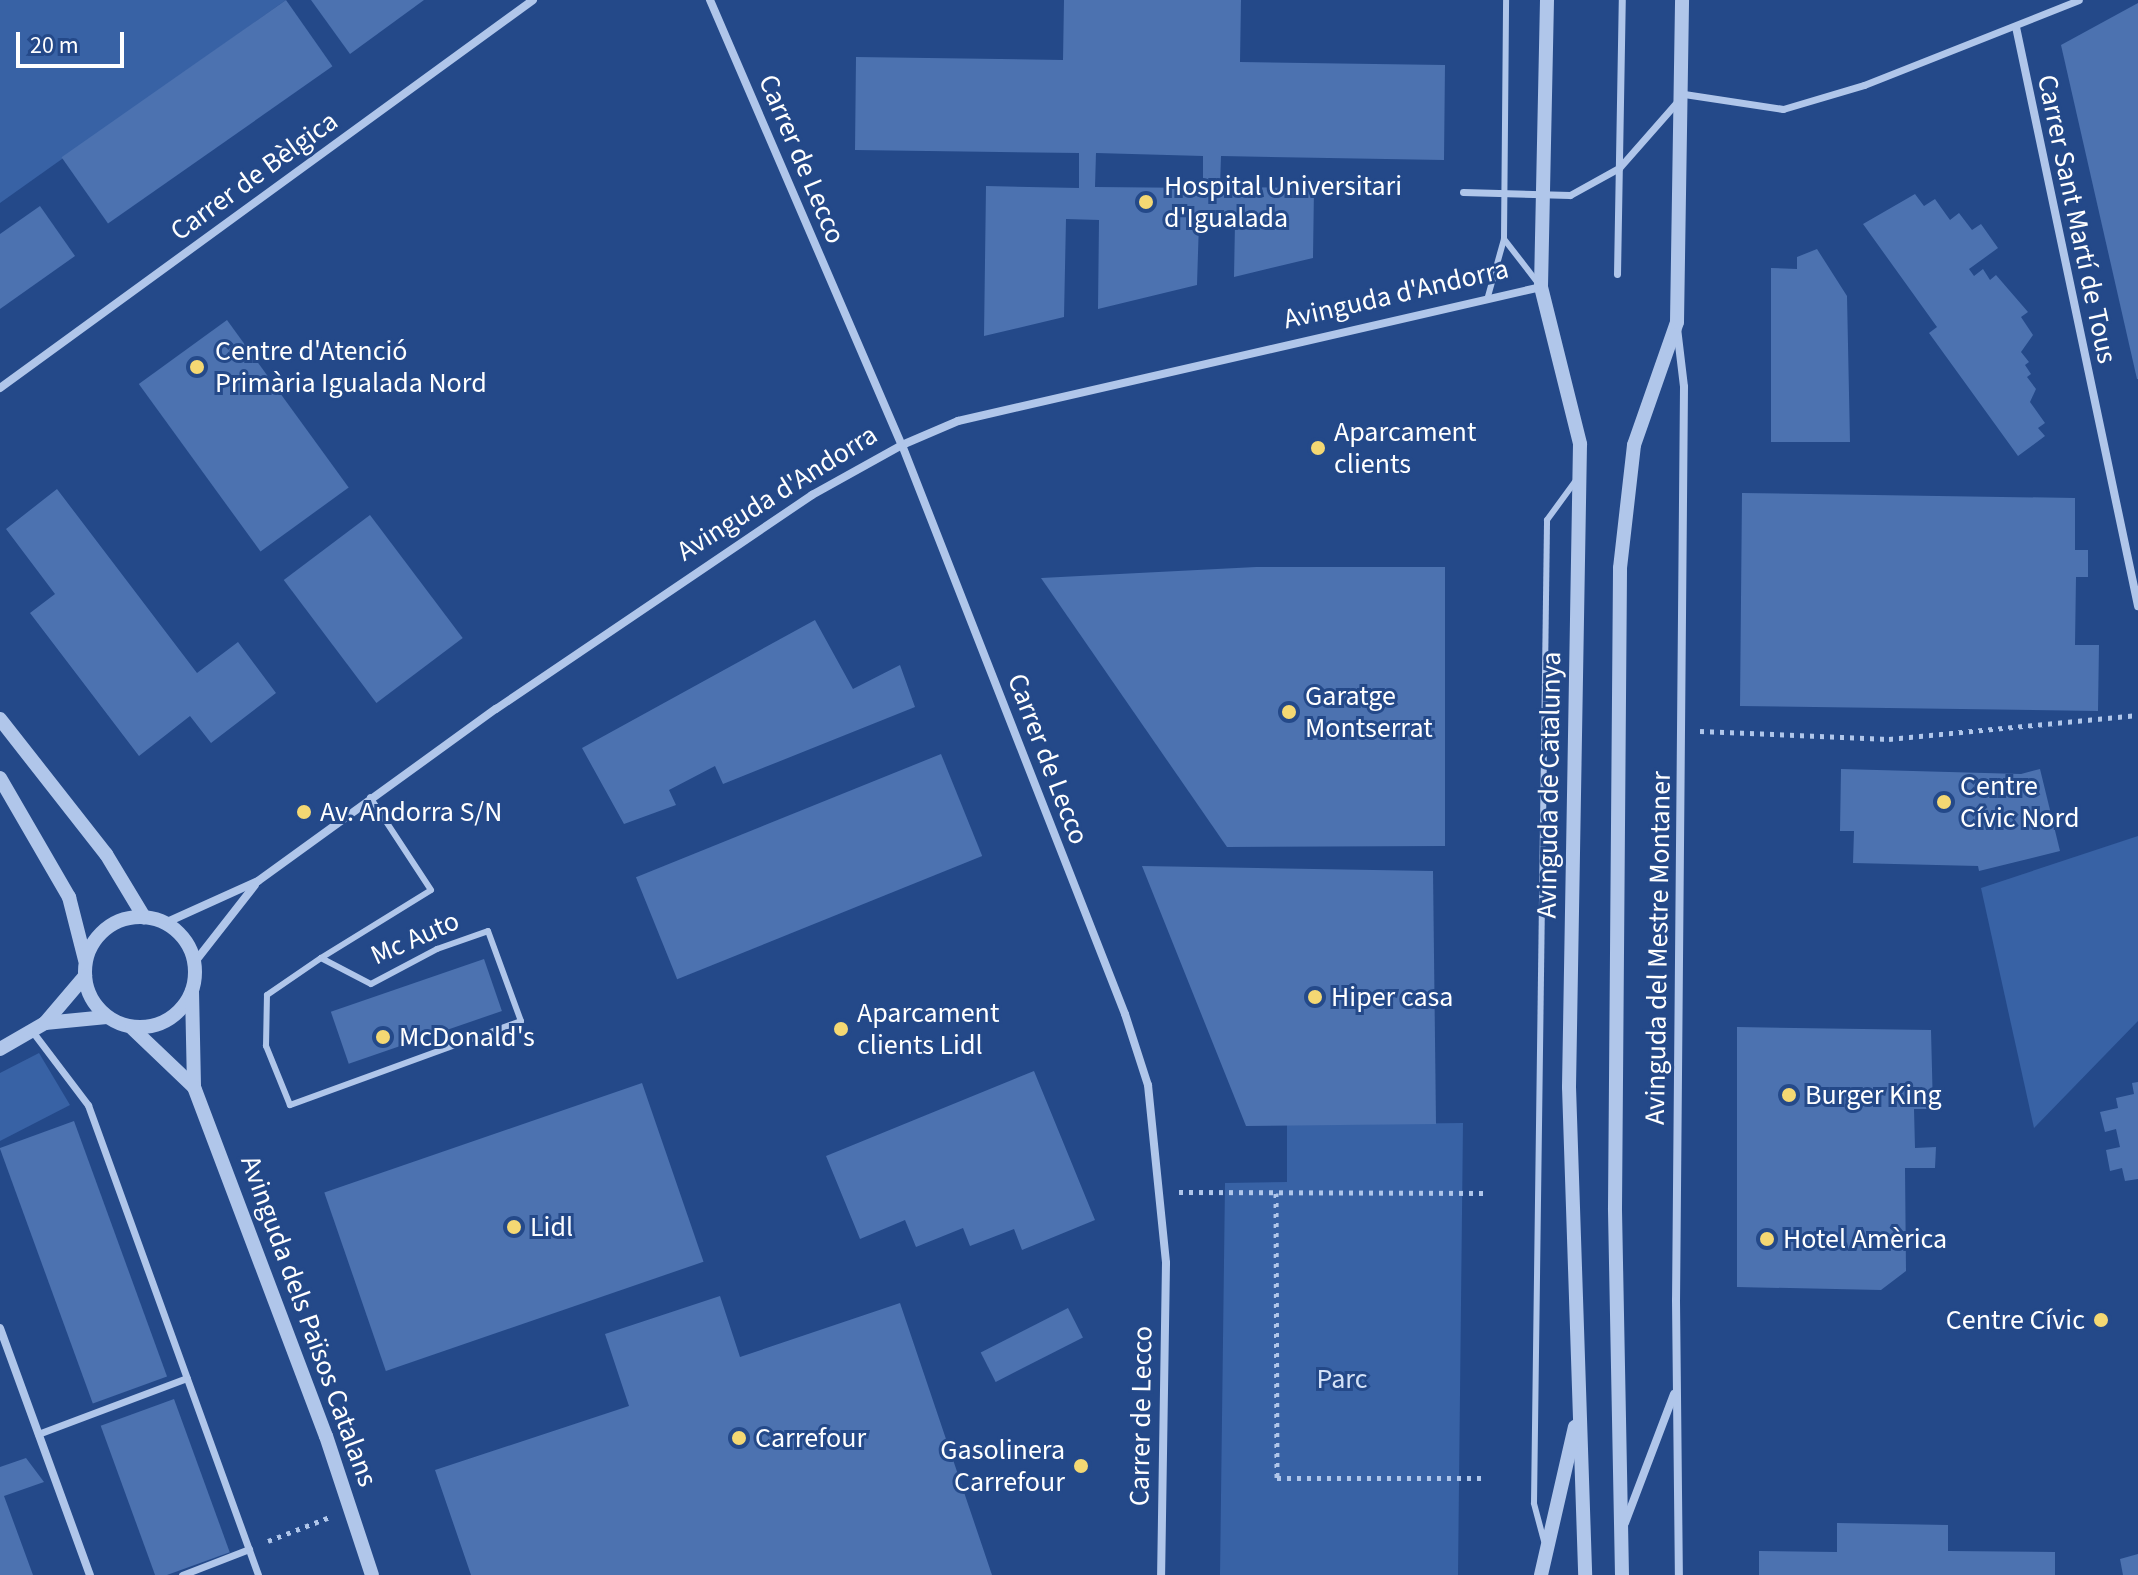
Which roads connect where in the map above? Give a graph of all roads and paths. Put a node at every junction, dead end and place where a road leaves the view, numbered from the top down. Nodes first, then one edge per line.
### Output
1 (533, 0) edge
2 (710, 0) edge
3 (1506, 0) edge
4 (1547, 0) edge
5 (1622, 0) edge
6 (1682, 0) edge
7 (2079, 0) edge
8 (2016, 27) junction
9 (1684, 94) junction
10 (1619, 168) junction
11 (1505, 191) junction
12 (1463, 192) dead end
13 (1543, 192) junction
14 (1504, 239) junction
15 (1617, 274) dead end
16 (1541, 287) junction
17 (1487, 300) junction
18 (1677, 322) junction
19 (0, 388) edge
20 (902, 445) junction
21 (1579, 476) junction
22 (2138, 606) edge
23 (2138, 715) edge
24 (0, 719) edge
25 (1681, 730) junction
26 (0, 778) edge
27 (370, 797) junction
28 (258, 881) junction
29 (144, 917) junction
30 (165, 923) junction
31 (321, 958) junction
32 (86, 960) junction
33 (194, 963) junction
34 (85, 976) junction
35 (192, 991) junction
36 (107, 1017) junction
37 (45, 1023) junction
38 (132, 1028) junction
39 (32, 1031) junction
40 (0, 1049) edge
41 (194, 1087) junction
42 (1162, 1192) junction
43 (1276, 1193) junction
44 (1486, 1193) dead end
45 (0, 1328) edge
46 (187, 1378) junction
47 (1676, 1387) junction
48 (1579, 1408) junction
49 (38, 1434) junction
50 (1487, 1478) dead end
51 (351, 1508) junction
52 (1622, 1532) junction
53 (249, 1549) junction
54 (1547, 1552) junction
55 (90, 1575) edge
56 (182, 1575) edge
57 (258, 1575) edge
58 (372, 1575) edge
59 (1161, 1575) edge
60 (1541, 1575) edge
61 (1585, 1575) edge
62 (1622, 1575) edge
63 (1679, 1575) edge

1 - 19 street, Carrer de Bèlgica
2 - 20 street, Carrer de Lecco
3 - 11 lane
4 - 13 street, Avinguda de Catalunya
5 - 10 street
6 - 9 street
7 - 8 street
8 - 9 street
8 - 22 street, Carrer Sant Martí de Tous
9 - 10 street
9 - 18 street
10 - 13 street
10 - 15 street
11 - 12 street
11 - 13 street
11 - 14 lane
13 - 16 street, Avinguda de Catalunya
14 - 16 lane
14 - 17 lane
16 - 17 street, Avinguda d'Andorra
16 - 21 street, Avinguda de Catalunya
17 - 20 street, Avinguda d'Andorra
18 - 25 street, Avinguda del Mestre Montaner
18 - 52 street
20 - 27 street, Avinguda d'Andorra
20 - 42 street, Carrer de Lecco
21 - 48 street, Avinguda de Catalunya
21 - 54 lane
23 - 25 path
24 - 29 street
25 - 47 street, Avinguda del Mestre Montaner
26 - 32 street
27 - 28 street, Avinguda d'Andorra
27 - 31 lane, Mc Auto
28 - 30 street, Avinguda d'Andorra
28 - 33 street, Avinguda d'Andorra
29 - 30 street
29 - 32 street
30 - 33 street
31 - 31 lane, Mc Auto
32 - 34 street
33 - 35 street
34 - 36 street
34 - 37 street
35 - 38 street
35 - 41 street, Avinguda dels Països Catalans
36 - 37 street
36 - 38 street
37 - 39 street
38 - 41 street, Avinguda dels Països Catalans
39 - 40 street
39 - 46 street
41 - 51 street, Avinguda dels Països Catalans
42 - 43 path
42 - 59 street, Carrer de Lecco
43 - 44 path
43 - 50 path
45 - 49 street
46 - 49 street
46 - 53 street
47 - 52 street
47 - 63 street, Avinguda del Mestre Montaner
48 - 54 street
48 - 61 street, Avinguda de Catalunya
49 - 55 street
51 - 53 path
51 - 58 street, Avinguda dels Països Catalans
52 - 62 street
53 - 56 street
53 - 57 street
54 - 60 street

